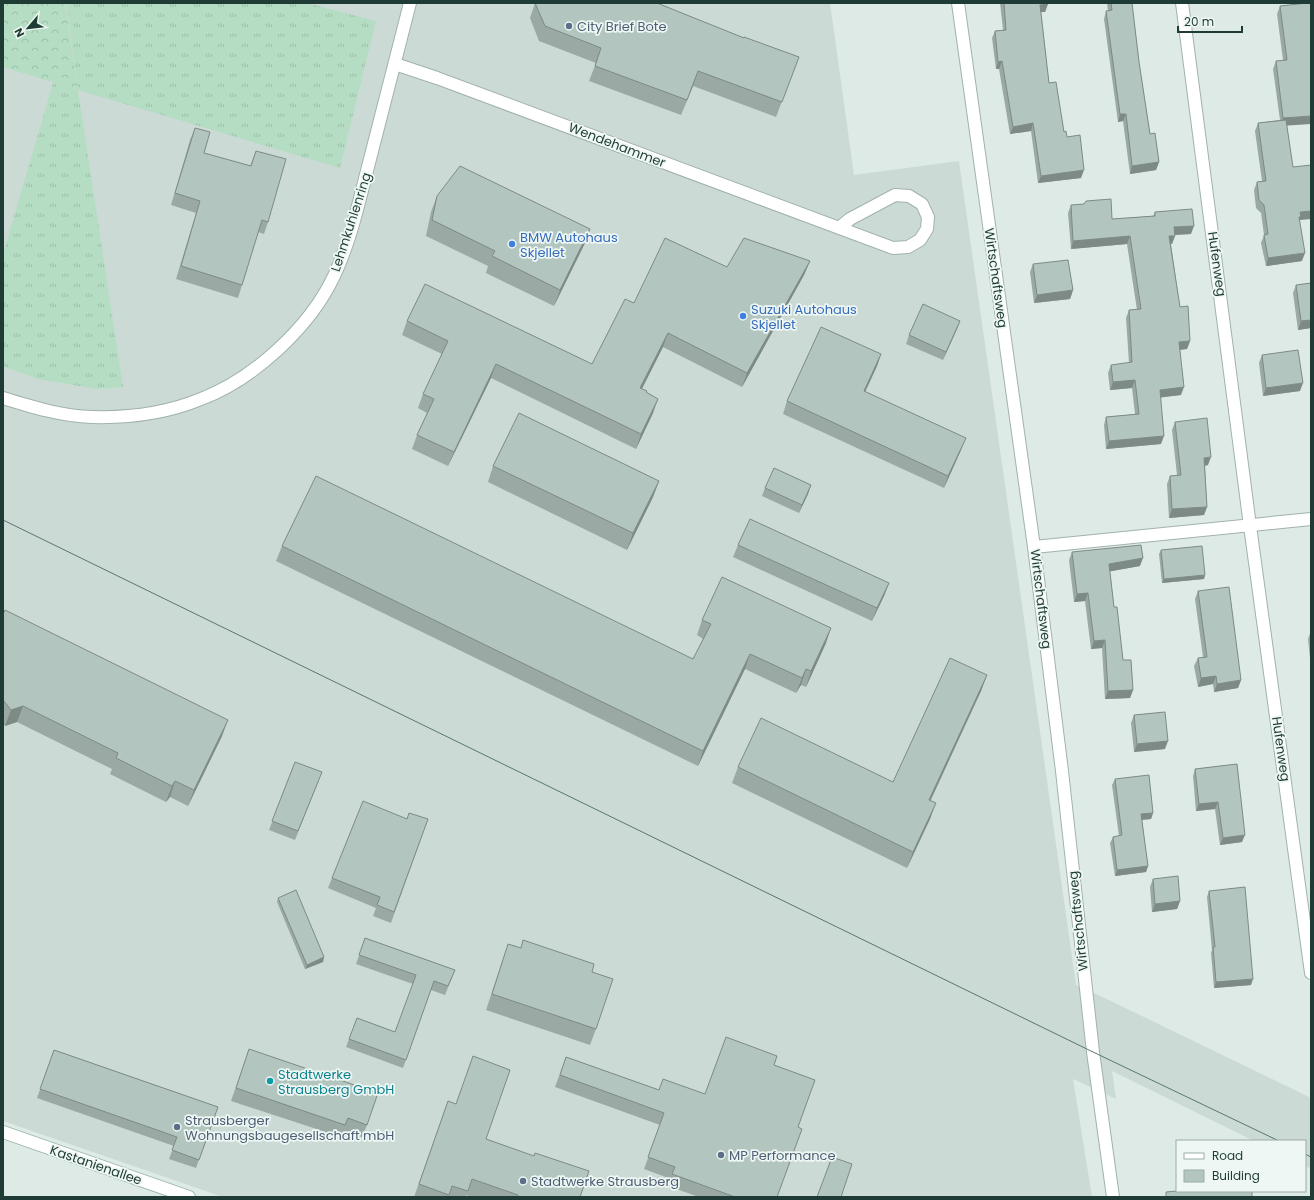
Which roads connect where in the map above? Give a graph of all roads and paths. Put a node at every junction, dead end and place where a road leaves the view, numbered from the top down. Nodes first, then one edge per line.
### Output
1 (410, 3) edge
2 (958, 3) edge
3 (1182, 3) edge
4 (395, 64) junction
5 (839, 228) junction
6 (3, 398) edge
7 (1311, 519) edge
8 (1250, 526) junction
9 (1034, 547) junction
10 (1311, 973) edge
11 (3, 1132) edge
12 (189, 1197) edge
13 (1113, 1197) edge

1 - 4 street, Lehmkuhlenring
2 - 9 street, Wirtschaftsweg
3 - 8 street, Hufenweg
4 - 5 street, Wendehammer
4 - 6 street, Lehmkuhlenring
5 - 5 street, Wendehammer
7 - 8 street
8 - 9 street
8 - 10 street, Hufenweg
9 - 13 street, Wirtschaftsweg
11 - 12 street, Kastanienallee

